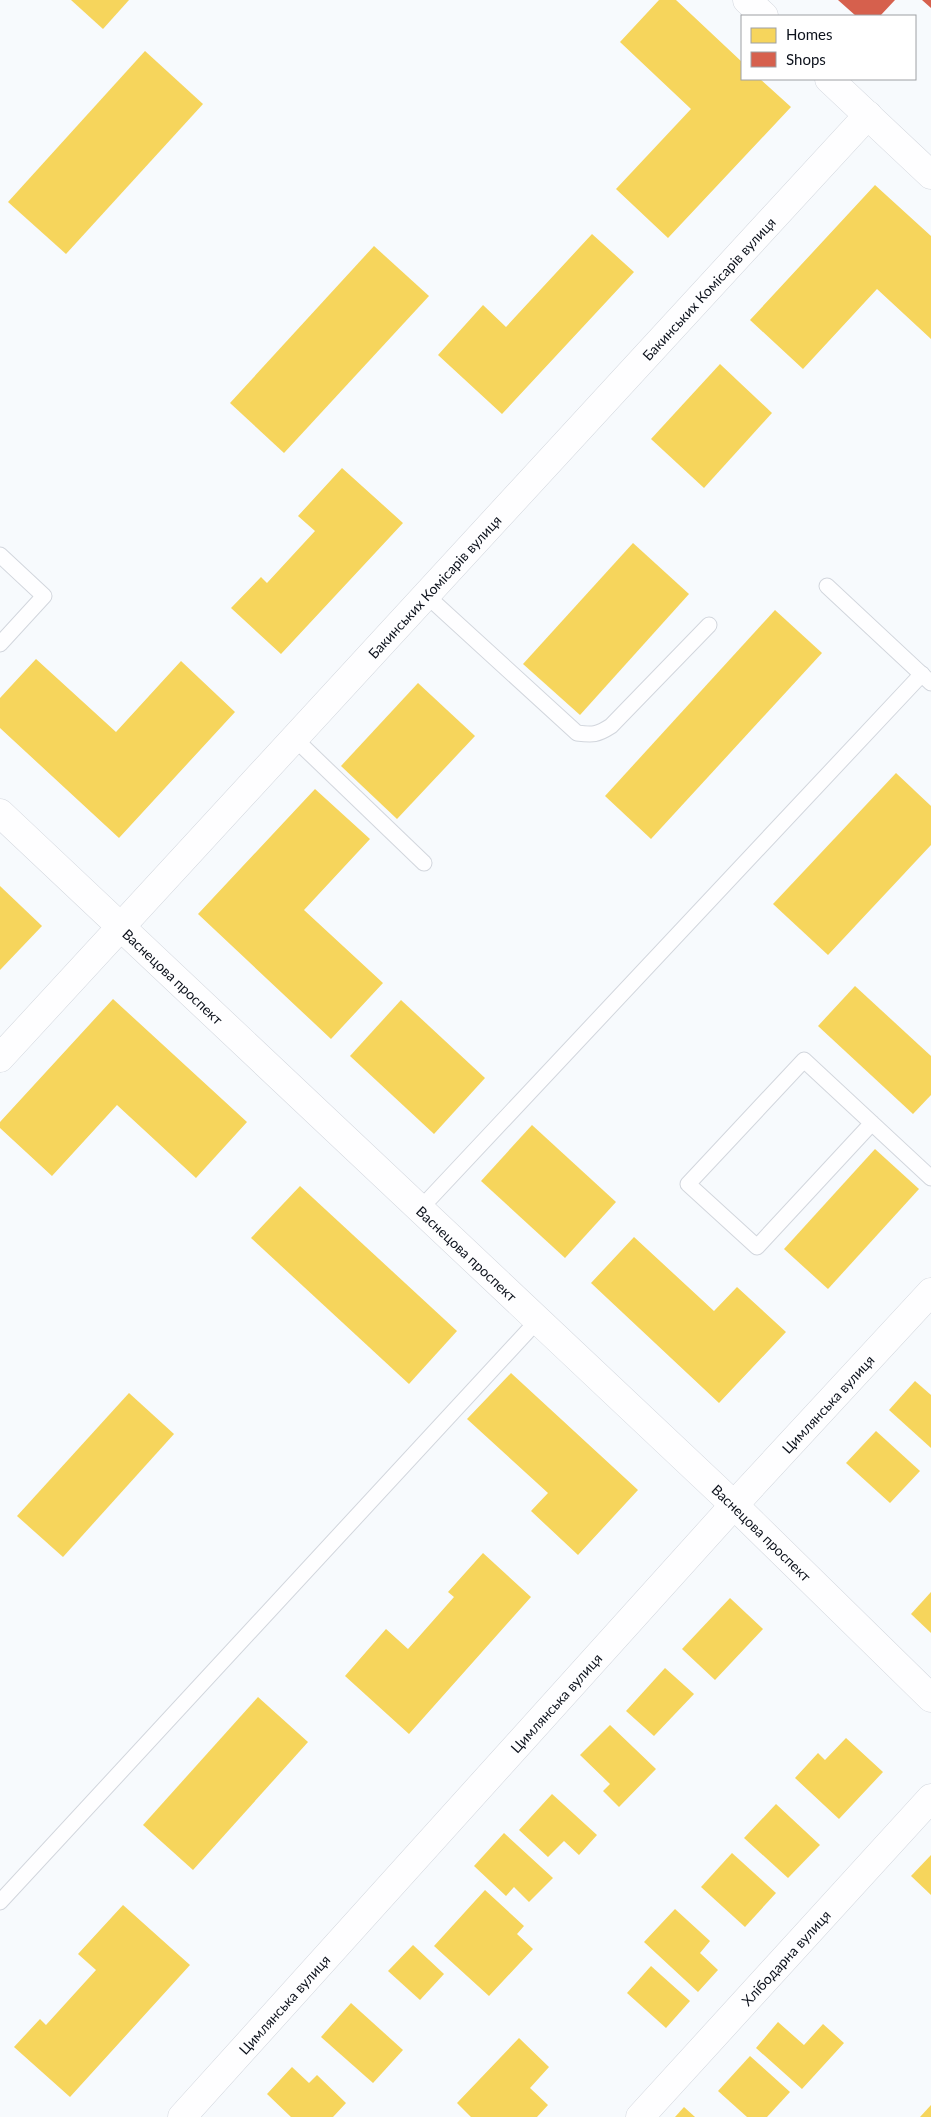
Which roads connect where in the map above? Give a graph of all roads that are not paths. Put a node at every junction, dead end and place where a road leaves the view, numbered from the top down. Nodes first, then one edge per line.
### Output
1 (747, 0) edge
2 (763, 15) edge
3 (830, 80) edge
4 (868, 115) junction
5 (931, 175) edge
6 (0, 555) edge
7 (827, 586) dead end
8 (426, 595) junction
9 (709, 625) dead end
10 (0, 644) edge
11 (927, 679) edge
12 (294, 738) junction
13 (0, 812) edge
14 (424, 863) dead end
15 (121, 926) junction
16 (0, 1058) edge
17 (872, 1123) junction
18 (931, 1178) edge
19 (420, 1209) junction
20 (931, 1292) edge
21 (538, 1320) junction
22 (734, 1505) junction
23 (931, 1698) edge
24 (931, 1798) edge
25 (0, 1902) edge
26 (182, 2117) edge
27 (640, 2117) edge

1 - 2 street
3 - 4 street
4 - 5 street
4 - 8 street, Бакинських Комісарів вулиця
6 - 10 lane
7 - 11 lane
8 - 9 lane
8 - 12 street, Бакинських Комісарів вулиця
11 - 19 lane
12 - 14 lane
12 - 15 street, Бакинських Комісарів вулиця
13 - 15 street, Васнецова проспект
15 - 16 street, Бакинських Комісарів вулиця
15 - 19 street, Васнецова проспект
17 - 17 lane
17 - 18 lane
19 - 21 street, Васнецова проспект
20 - 22 street, Цимлянська вулиця
21 - 22 street, Васнецова проспект
21 - 25 lane
22 - 23 street, Васнецова проспект
22 - 26 street, Цимлянська вулиця
24 - 27 street, Хлібодарна вулиця

